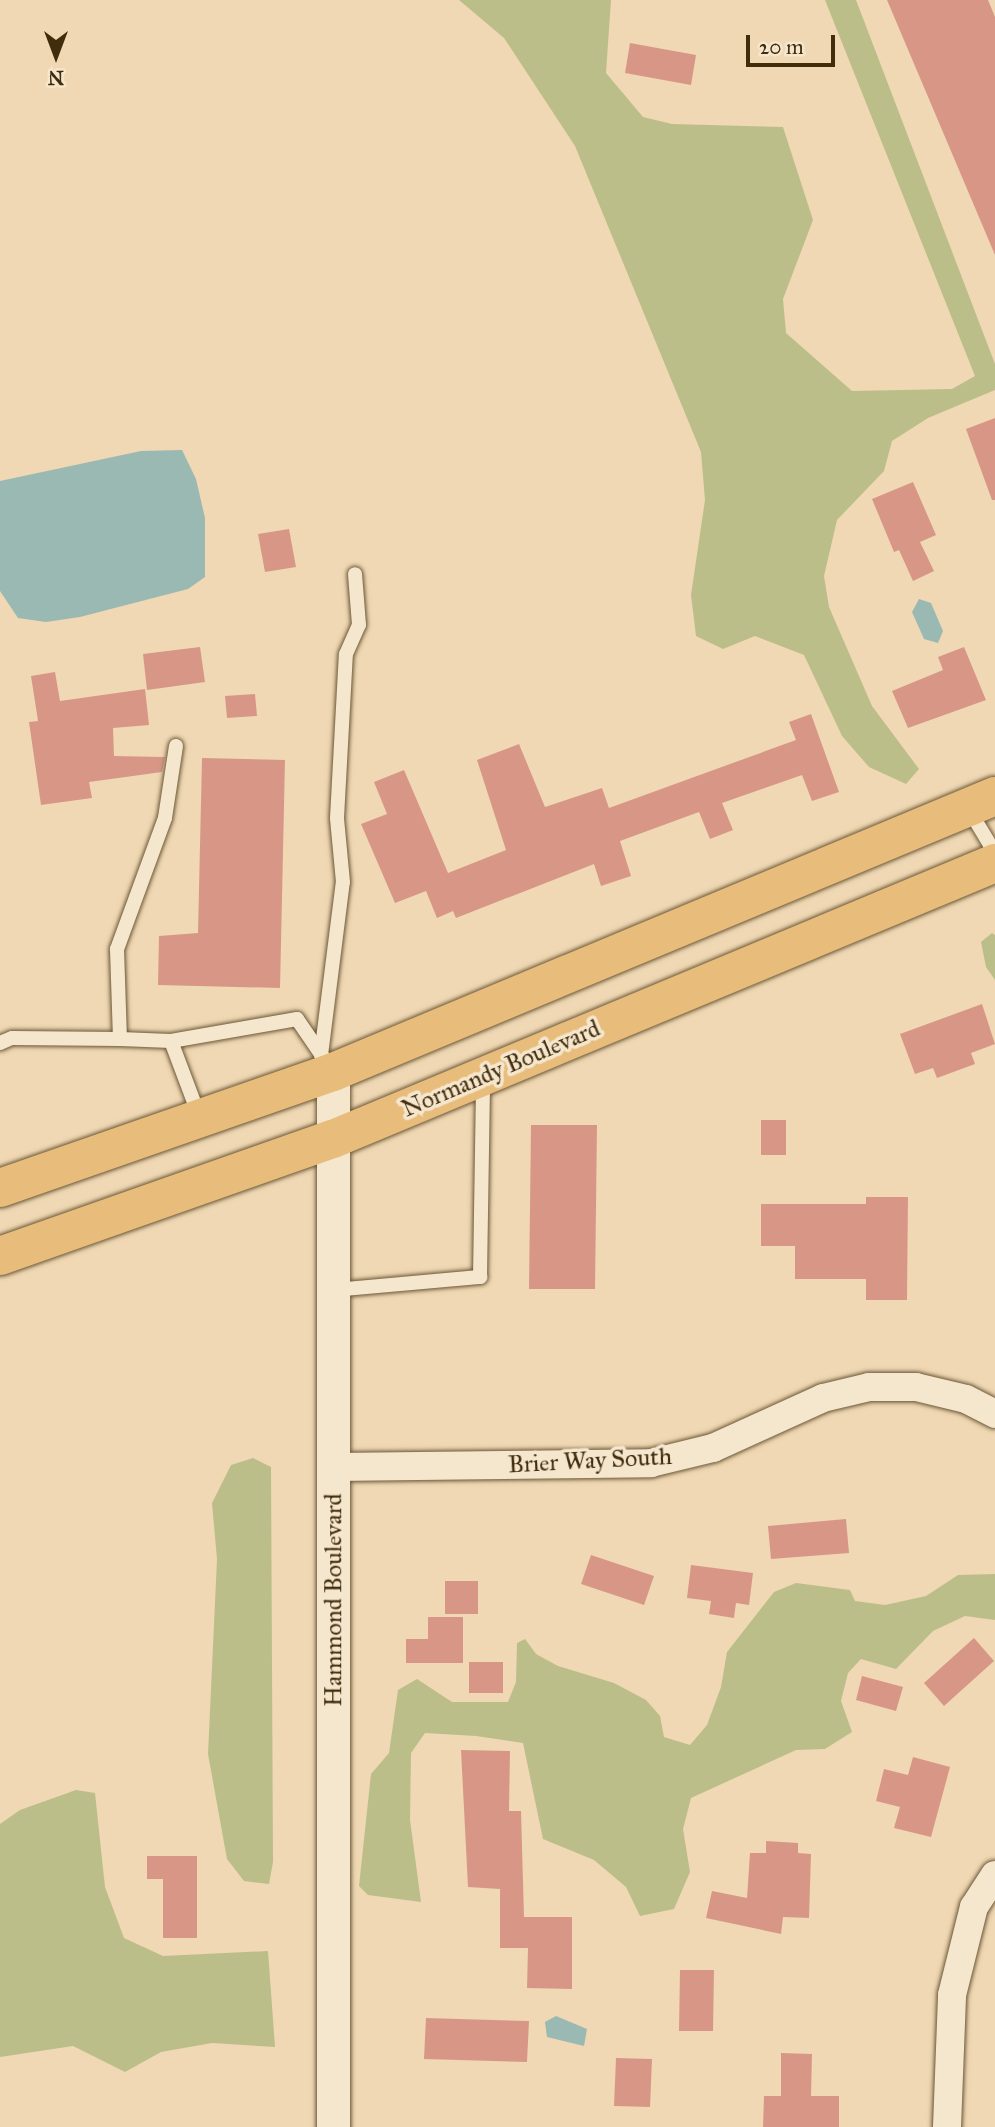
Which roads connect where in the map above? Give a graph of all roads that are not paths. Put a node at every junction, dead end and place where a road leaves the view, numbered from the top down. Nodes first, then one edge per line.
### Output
1 (355, 574) dead end
2 (176, 746) dead end
3 (981, 801) edge
4 (995, 853) edge
5 (995, 863) edge
6 (120, 1039) junction
7 (171, 1041) junction
8 (0, 1043) edge
9 (327, 1063) junction
10 (483, 1076) junction
11 (200, 1119) junction
12 (333, 1139) junction
13 (0, 1188) edge
14 (0, 1256) edge
15 (334, 1290) junction
16 (995, 1414) edge
17 (334, 1467) junction
18 (995, 1875) edge
19 (332, 2127) edge
20 (947, 2127) edge

1 - 9 lane
2 - 6 lane
3 - 4 lane
3 - 9 main road
5 - 10 main road, Normandy Boulevard
6 - 7 lane
6 - 8 lane
7 - 9 lane
7 - 11 lane
9 - 11 main road
9 - 12 street, Hammond Boulevard
10 - 12 main road, Normandy Boulevard
10 - 15 lane
11 - 13 main road
12 - 14 main road, Normandy Boulevard
12 - 15 street, Hammond Boulevard
15 - 17 street, Hammond Boulevard
16 - 17 street, Brier Way South
17 - 19 street, Hammond Boulevard
18 - 20 street

